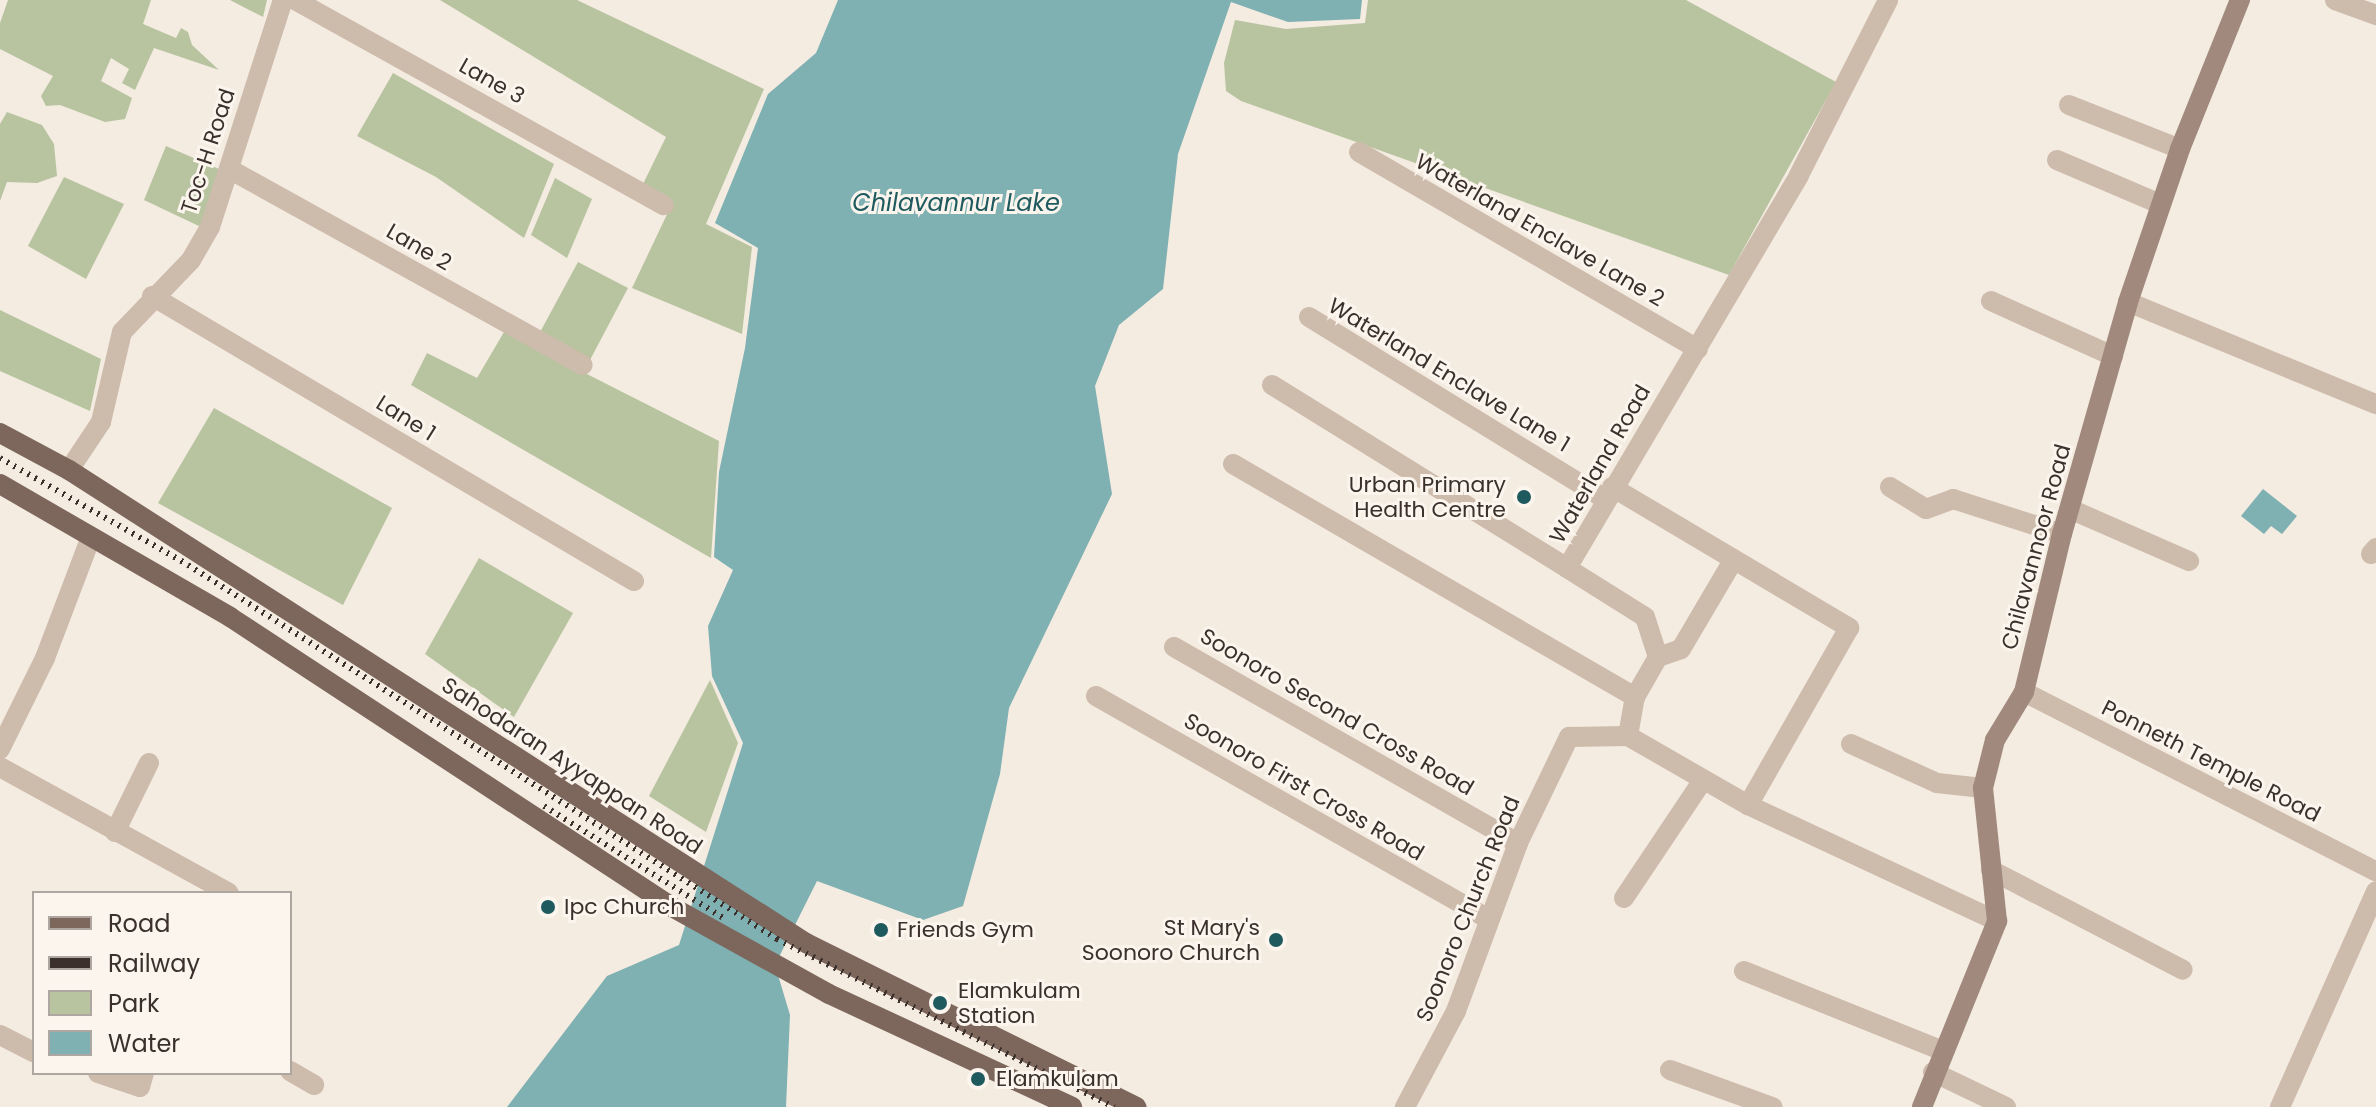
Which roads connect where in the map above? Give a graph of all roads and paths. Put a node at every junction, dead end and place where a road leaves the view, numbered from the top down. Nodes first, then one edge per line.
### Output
1 (283, 0) edge
2 (295, 0) edge
3 (1888, 0) edge
4 (2240, 0) edge
5 (2335, 0) edge
6 (2376, 15) edge
7 (2069, 105) dead end
8 (2180, 149) junction
9 (1359, 152) dead end
10 (2057, 160) dead end
11 (231, 170) junction
12 (2160, 204) junction
13 (664, 205) dead end
14 (152, 296) junction
15 (1991, 301) dead end
16 (2128, 302) junction
17 (1309, 317) dead end
18 (1698, 349) junction
19 (2113, 356) junction
20 (583, 365) dead end
21 (1272, 385) dead end
22 (2376, 404) edge
23 (0, 433) edge
24 (1233, 464) dead end
25 (69, 470) junction
26 (0, 484) edge
27 (1890, 487) dead end
28 (1609, 493) junction
29 (2070, 509) junction
30 (2062, 534) junction
31 (91, 537) junction
32 (1734, 559) junction
33 (2189, 561) dead end
34 (1567, 568) junction
35 (634, 581) dead end
36 (247, 586) junction
37 (230, 617) junction
38 (1174, 647) dead end
39 (1658, 657) junction
40 (2024, 692) junction
41 (1096, 696) dead end
42 (1635, 697) junction
43 (1628, 736) junction
44 (1851, 744) dead end
45 (0, 749) edge
46 (149, 763) dead end
47 (0, 767) edge
48 (1703, 780) junction
49 (1983, 788) junction
50 (1748, 805) junction
51 (115, 832) junction
52 (1518, 843) junction
53 (1991, 870) junction
54 (2376, 871) edge
55 (225, 891) edge
56 (2376, 891) edge
57 (1624, 898) dead end
58 (1489, 919) junction
59 (1997, 921) junction
60 (2183, 970) dead end
61 (1744, 971) dead end
62 (0, 1035) edge
63 (32, 1051) edge
64 (1943, 1051) junction
65 (1670, 1070) dead end
66 (292, 1072) edge
67 (1933, 1072) junction
68 (104, 1075) edge
69 (143, 1075) edge
70 (314, 1085) dead end
71 (1072, 1107) edge
72 (1136, 1107) edge
73 (1405, 1107) edge
74 (1772, 1107) edge
75 (1922, 1107) edge
76 (2006, 1107) edge
77 (2280, 1107) edge

1 - 11 street, Toc-H Road
2 - 13 street, Lane 3
3 - 18 street, Waterland Road
4 - 8 street, Chilavannoor Road
5 - 6 street
7 - 8 street
8 - 12 street, Chilavannoor Road
9 - 18 street, Waterland Enclave Lane 2
10 - 12 street
11 - 14 street, Toc-H Road
11 - 20 street, Lane 2
12 - 16 street, Chilavannoor Road
14 - 25 street, Toc-H Road
14 - 35 street, Lane 1
15 - 19 street
16 - 19 street, Chilavannoor Road
16 - 22 street
17 - 28 street, Waterland Enclave Lane 1
18 - 28 street, Waterland Road
19 - 29 street, Chilavannoor Road
21 - 34 street
23 - 25 main road, Sahodaran Ayyappan Road
24 - 42 street
25 - 36 main road, Sahodaran Ayyappan Road
26 - 31 main road
27 - 30 street
28 - 32 street, Waterland Enclave Lane 1
28 - 34 street, Waterland Road
29 - 30 street, Chilavannoor Road
29 - 33 street
30 - 40 street, Chilavannoor Road
31 - 37 main road
31 - 45 street
32 - 39 street
32 - 50 street, Waterland Enclave Lane 1
34 - 39 street, Waterland Road
36 - 37 main road
36 - 72 main road, Sahodaran Ayyappan Road
37 - 71 main road
38 - 52 street, Soonoro Second Cross Road
39 - 42 street
40 - 49 street, Chilavannoor Road
40 - 54 street, Ponneth Temple Road
41 - 58 street, Soonoro First Cross Road
42 - 43 street
43 - 48 street
43 - 52 street, Soonoro Church Road
44 - 49 street
46 - 51 street
47 - 51 street
48 - 50 street
48 - 57 street
49 - 53 street, Chilavannoor Road
50 - 59 street
51 - 55 street
52 - 58 street, Soonoro Church Road
53 - 59 street, Chilavannoor Road
53 - 60 street
56 - 77 street
58 - 73 street, Soonoro Church Road
59 - 64 street, Chilavannoor Road
61 - 64 street
62 - 63 street
64 - 67 street, Chilavannoor Road
65 - 74 street
66 - 70 street
67 - 75 street, Chilavannoor Road
67 - 76 street
68 - 69 street

